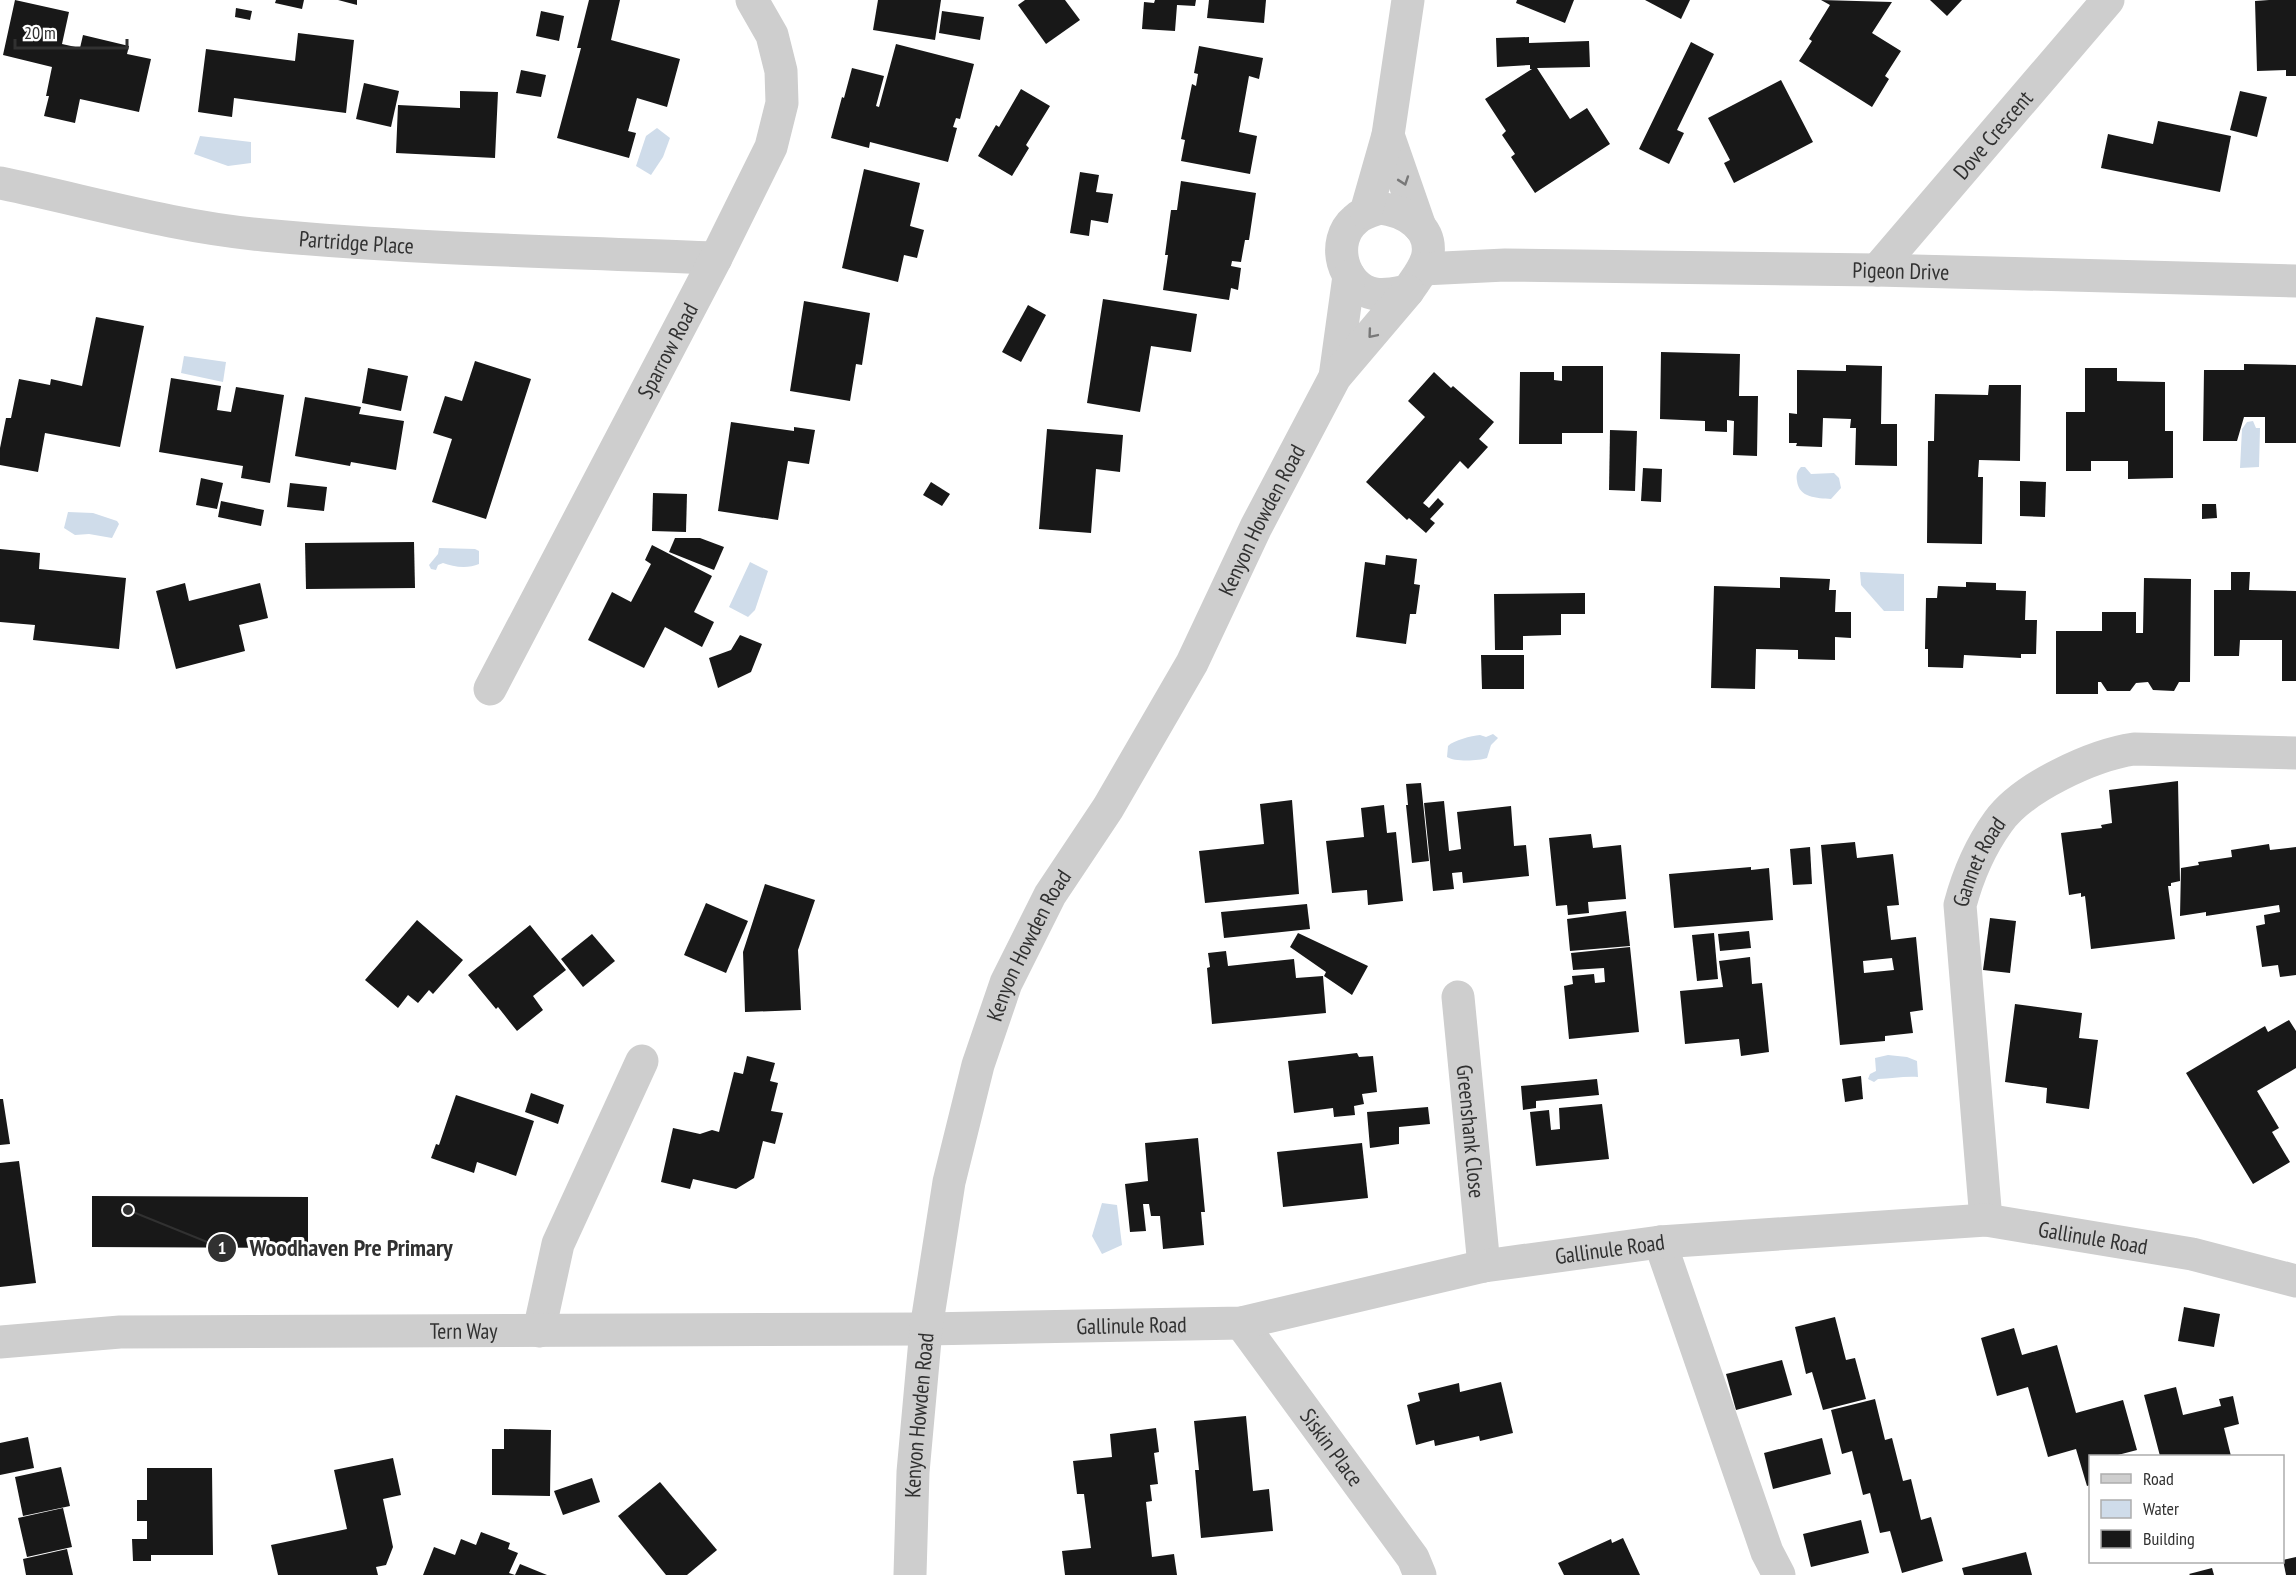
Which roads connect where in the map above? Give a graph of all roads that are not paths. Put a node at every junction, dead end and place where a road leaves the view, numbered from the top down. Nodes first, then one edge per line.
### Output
1 (752, 0) edge
2 (1408, 0) edge
3 (2108, 0) edge
4 (1388, 135) junction
5 (0, 183) edge
6 (1366, 212) junction
7 (1419, 256) junction
8 (716, 258) junction
9 (1877, 270) junction
10 (1349, 276) junction
11 (2296, 281) edge
12 (1335, 377) junction
13 (490, 689) dead end
14 (2296, 753) edge
15 (1458, 997) dead end
16 (642, 1061) dead end
17 (1986, 1220) junction
18 (1660, 1242) junction
19 (1484, 1266) junction
20 (2296, 1281) edge
21 (1241, 1323) junction
22 (926, 1329) junction
23 (539, 1331) junction
24 (0, 1342) edge
25 (910, 1575) edge
26 (1420, 1575) edge
27 (1779, 1575) edge

1 - 8 street, Sparrow Road
2 - 4 street
3 - 9 street, Dove Crescent
4 - 6 street
4 -> 7 street
5 - 8 street, Partridge Place
6 - 7 street
6 - 10 street
7 - 9 street, Pigeon Drive
7 - 10 street, Pigeon Drive
7 -> 12 street, Kenyon Howden Road
8 - 13 street, Sparrow Road
9 - 11 street, Pigeon Drive
10 - 12 street, Kenyon Howden Road
12 - 22 street, Kenyon Howden Road
14 - 17 street, Gannet Road
15 - 19 street, Greenshank Close
16 - 23 street
17 - 18 street, Gallinule Road
17 - 20 street, Gallinule Road
18 - 19 street, Gallinule Road
18 - 27 street
19 - 21 street, Gallinule Road
21 - 22 street, Gallinule Road
21 - 26 street, Siskin Place
22 - 23 street, Tern Way
22 - 25 street, Kenyon Howden Road
23 - 24 street, Tern Way

